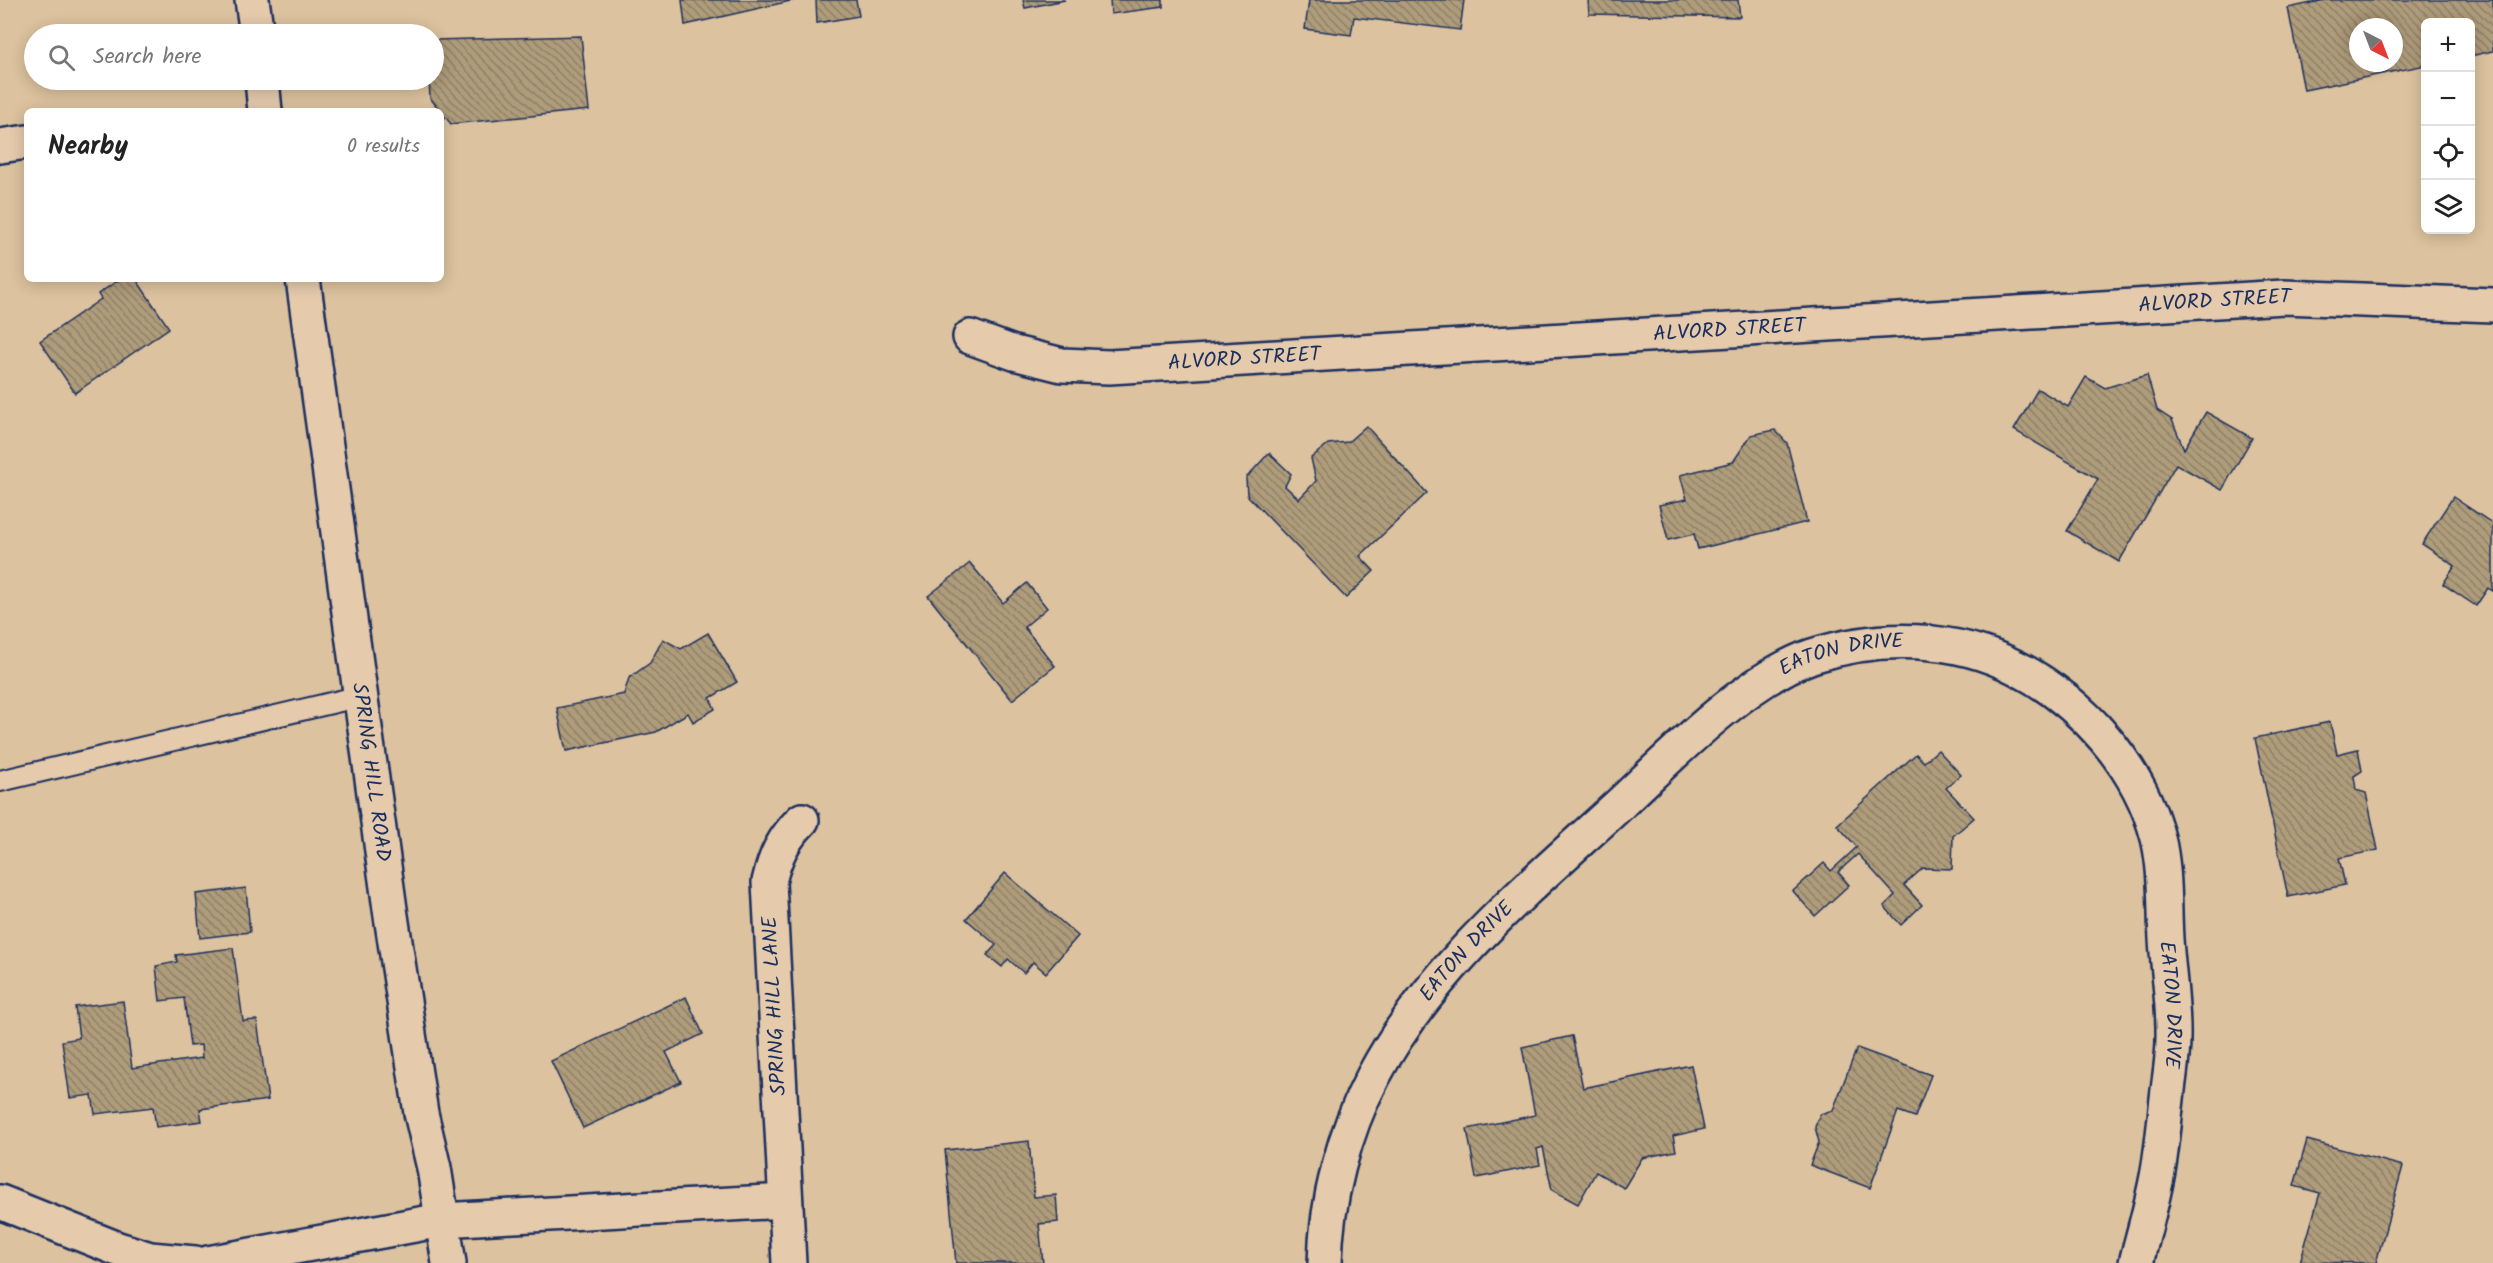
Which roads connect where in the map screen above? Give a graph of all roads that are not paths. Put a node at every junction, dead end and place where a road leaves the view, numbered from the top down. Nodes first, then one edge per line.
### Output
1 (252, 0) edge
2 (256, 24) edge
3 (263, 90) edge
4 (265, 108) edge
5 (24, 142) edge
6 (0, 146) edge
7 (303, 282) edge
8 (2493, 305) edge
9 (970, 337) dead end
10 (361, 696) junction
11 (0, 781) edge
12 (802, 820) dead end
13 (785, 1201) junction
14 (0, 1202) edge
15 (442, 1220) junction
16 (195, 1263) edge
17 (208, 1263) edge
18 (449, 1263) edge
19 (789, 1263) edge
20 (1324, 1263) edge
21 (2136, 1263) edge

1 - 2 street
3 - 4 street
5 - 6 street
7 - 10 street, SPRING HILL ROAD
8 - 9 street, ALVORD STREET
10 - 11 lane
10 - 15 street, SPRING HILL ROAD
12 - 13 street, SPRING HILL LANE
13 - 15 street
13 - 19 street, SPRING HILL LANE
14 - 16 street
15 - 17 street
15 - 18 street, SPRING HILL ROAD
20 - 21 street, EATON DRIVE

